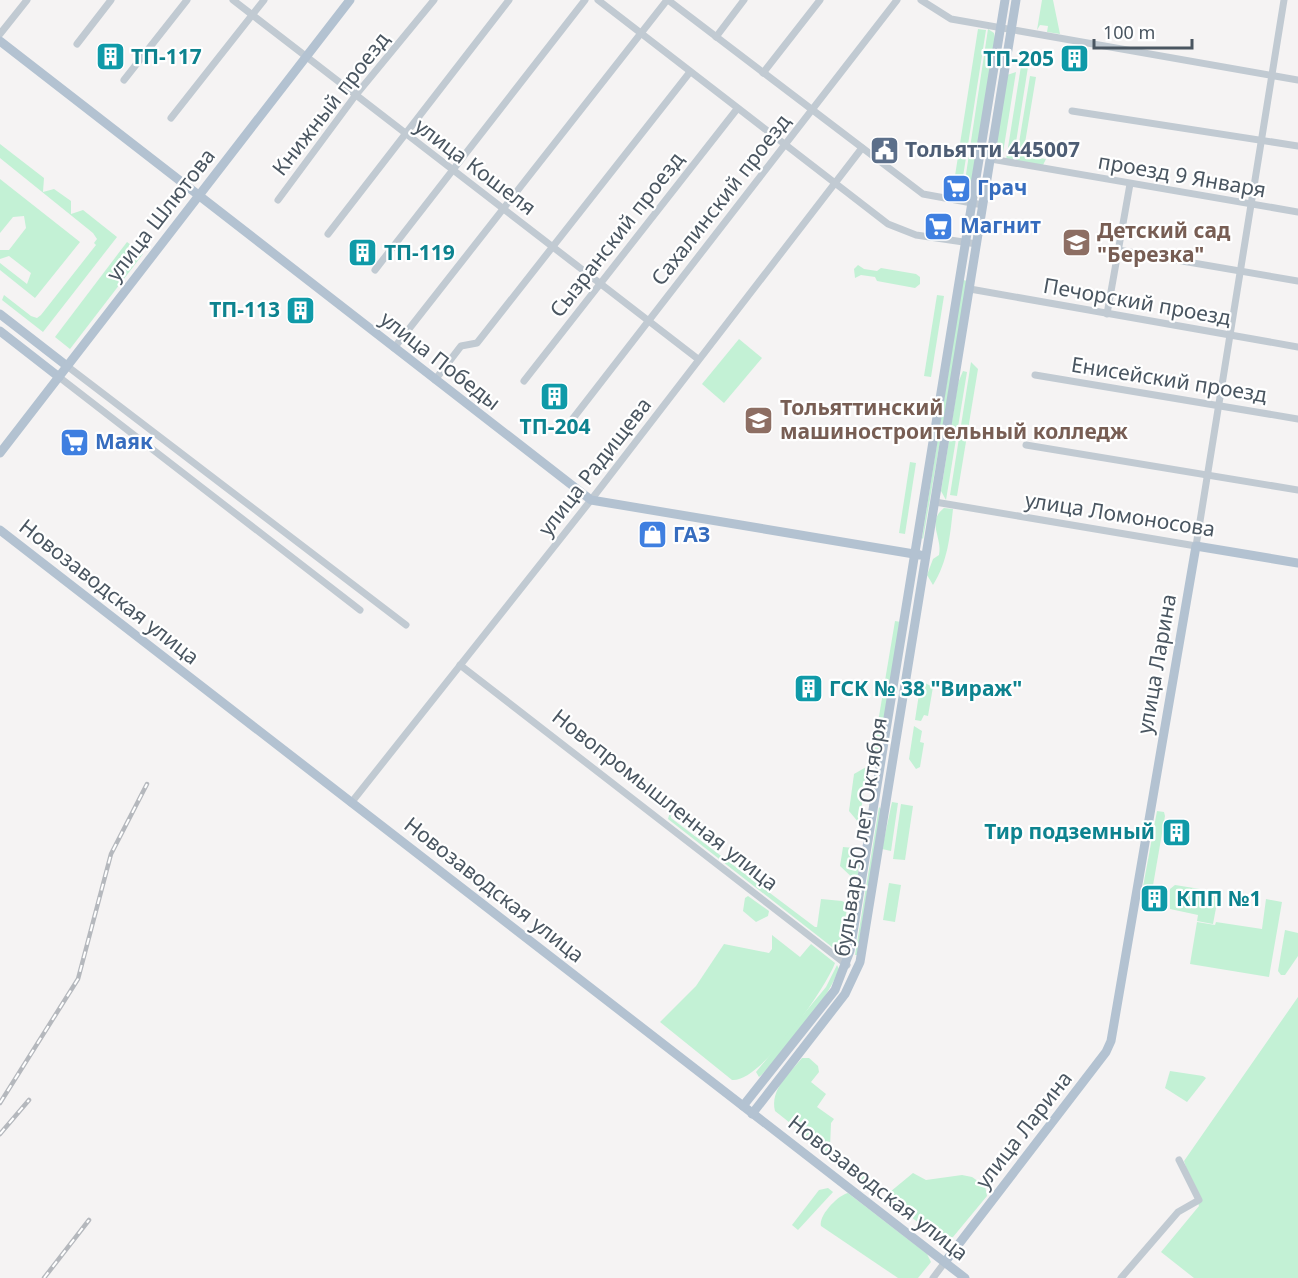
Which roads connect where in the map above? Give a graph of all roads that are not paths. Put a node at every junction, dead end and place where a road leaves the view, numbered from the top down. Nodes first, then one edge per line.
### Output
1 (27, 0) edge
2 (111, 0) edge
3 (187, 0) edge
4 (233, 0) edge
5 (264, 0) edge
6 (350, 0) edge
7 (434, 0) edge
8 (509, 0) edge
9 (585, 0) edge
10 (598, 0) edge
11 (667, 0) edge
12 (744, 0) edge
13 (820, 0) edge
14 (897, 0) edge
15 (921, 0) edge
16 (1005, 0) edge
17 (1016, 0) edge
18 (1284, 0) edge
19 (252, 15) junction
20 (1001, 28) junction
21 (1011, 30) junction
22 (0, 34) edge
23 (641, 34) junction
24 (716, 37) junction
25 (0, 41) edge
26 (77, 44) dead end
27 (307, 57) junction
28 (690, 72) junction
29 (763, 73) junction
30 (1272, 76) junction
31 (124, 80) dead end
32 (1298, 80) edge
33 (355, 96) junction
34 (737, 109) junction
35 (811, 110) junction
36 (1072, 111) dead end
37 (171, 118) dead end
38 (406, 135) junction
39 (1261, 141) junction
40 (785, 144) junction
41 (1298, 146) edge
42 (862, 148) junction
43 (991, 159) junction
44 (453, 172) junction
45 (835, 184) junction
46 (1130, 184) junction
47 (198, 196) junction
48 (278, 200) dead end
49 (972, 203) junction
50 (983, 205) junction
51 (1251, 205) junction
52 (503, 208) junction
53 (1298, 212) edge
54 (328, 234) dead end
55 (965, 242) junction
56 (977, 244) junction
57 (552, 247) junction
58 (1118, 250) junction
59 (375, 270) dead end
60 (1240, 272) junction
61 (1298, 281) edge
62 (601, 283) junction
63 (970, 289) junction
64 (0, 314) edge
65 (1107, 314) junction
66 (649, 320) junction
67 (0, 331) edge
68 (1230, 335) junction
69 (1298, 346) edge
70 (393, 348) junction
71 (698, 359) junction
72 (67, 366) junction
73 (1035, 375) dead end
74 (59, 377) junction
75 (435, 380) junction
76 (524, 381) dead end
77 (1218, 405) junction
78 (1298, 418) edge
79 (571, 421) dead end
80 (1026, 445) dead end
81 (0, 453) edge
82 (1207, 475) junction
83 (1298, 490) edge
84 (591, 500) junction
85 (935, 502) junction
86 (0, 530) edge
87 (1196, 546) junction
88 (915, 554) junction
89 (926, 556) junction
90 (1298, 563) edge
91 (360, 610) dead end
92 (406, 625) dead end
93 (899, 652) junction
94 (910, 655) junction
95 (460, 665) junction
96 (876, 795) junction
97 (887, 798) junction
98 (351, 802) junction
99 (847, 965) junction
100 (765, 1078) junction
101 (773, 1086) junction
102 (743, 1106) junction
103 (752, 1114) junction
104 (1179, 1160) dead end
105 (945, 1262) junction
106 (933, 1278) edge
107 (965, 1278) edge
108 (1120, 1278) edge

1 - 22 street
2 - 26 street
3 - 31 street
4 - 19 street, улица Кошеля
5 - 19 street
6 - 27 main road, улица Шлютова
7 - 33 street, Книжный проезд
8 - 38 street
9 - 44 street
10 - 23 street
11 - 23 street
11 - 24 street
12 - 24 street
13 - 29 street
14 - 35 street, Сахалинский проезд
15 - 20 street
16 - 20 main road, бульвар 50 лет Октября
17 - 21 main road, бульвар 50 лет Октября
18 - 30 street, улица Ларина
19 - 27 street, улица Кошеля
19 - 37 street
20 - 21 street
20 - 49 main road, бульвар 50 лет Октября
21 - 30 street
21 - 43 main road, бульвар 50 лет Октября
23 - 28 street
23 - 52 street
24 - 29 street
25 - 47 main road, улица Победы
27 - 33 street, улица Кошеля
27 - 47 main road, улица Шлютова
28 - 34 street
28 - 57 street
29 - 35 street
30 - 32 street
30 - 39 street, улица Ларина
33 - 38 street, улица Кошеля
33 - 48 street, Книжный проезд
34 - 40 street
34 - 62 street, Сызранский проезд
35 - 40 street, Сахалинский проезд
35 - 42 street
36 - 39 street
38 - 44 street, улица Кошеля
38 - 54 street
39 - 41 street
39 - 51 street, улица Ларина
40 - 45 street
40 - 66 street, Сахалинский проезд
42 - 45 street, улица Радищева
42 - 49 street
43 - 46 street, проезд 9 Января
43 - 50 main road, бульвар 50 лет Октября
44 - 52 street, улица Кошеля
44 - 59 street
45 - 55 street
45 - 71 street, улица Радищева
46 - 51 street, проезд 9 Января
46 - 58 street
47 - 70 main road, улица Победы
47 - 72 main road, улица Шлютова
49 - 50 street
49 - 55 main road, бульвар 50 лет Октября
50 - 56 main road, бульвар 50 лет Октября
51 - 53 street, проезд 9 Января
51 - 60 street, улица Ларина
52 - 57 street, улица Кошеля
52 - 70 street
55 - 56 street
55 - 88 main road, бульвар 50 лет Октября
56 - 63 main road, бульвар 50 лет Октября
57 - 62 street, улица Кошеля
57 - 75 street
58 - 60 street
58 - 65 street
60 - 61 street
60 - 68 street, улица Ларина
62 - 66 street, улица Кошеля
62 - 76 street, Сызранский проезд
63 - 65 street, Печорский проезд
63 - 85 main road, бульвар 50 лет Октября
64 - 72 main road
65 - 68 street, Печорский проезд
66 - 71 street, улица Кошеля
66 - 79 street, Сахалинский проезд
67 - 74 main road
68 - 69 street, Печорский проезд
68 - 77 street, улица Ларина
70 - 75 main road, улица Победы
71 - 84 street, улица Радищева
72 - 74 main road, улица Шлютова
72 - 92 street
73 - 77 street, Енисейский проезд
74 - 81 main road, улица Шлютова
74 - 91 street
75 - 84 main road, улица Победы
77 - 78 street, Енисейский проезд
77 - 82 street, улица Ларина
80 - 82 street
82 - 83 street
82 - 87 street, улица Ларина
84 - 88 main road, улица Победы
84 - 95 street, улица Радищева
85 - 87 street, улица Ломоносова
85 - 89 main road, бульвар 50 лет Октября
86 - 98 main road, Новозаводская улица
87 - 90 main road, улица Ломоносова
87 - 105 main road, улица Ларина
88 - 89 main road, улица Победы
88 - 93 main road, бульвар 50 лет Октября
89 - 94 main road, бульвар 50 лет Октября
93 - 94 main road
93 - 96 main road, бульвар 50 лет Октября
94 - 97 main road, бульвар 50 лет Октября
95 - 98 street, улица Радищева
95 - 99 street, Новопромышленная улица
96 - 97 main road
96 - 99 main road, бульвар 50 лет Октября
97 - 101 main road, бульвар 50 лет Октября
98 - 102 main road, Новозаводская улица
99 - 100 main road, бульвар 50 лет Октября
100 - 101 main road
100 - 102 main road, бульвар 50 лет Октября
101 - 103 main road, бульвар 50 лет Октября
102 - 103 main road, Новозаводская улица
103 - 105 main road, Новозаводская улица
104 - 108 street
105 - 106 street, улица Ларина
105 - 107 main road, Новозаводская улица

